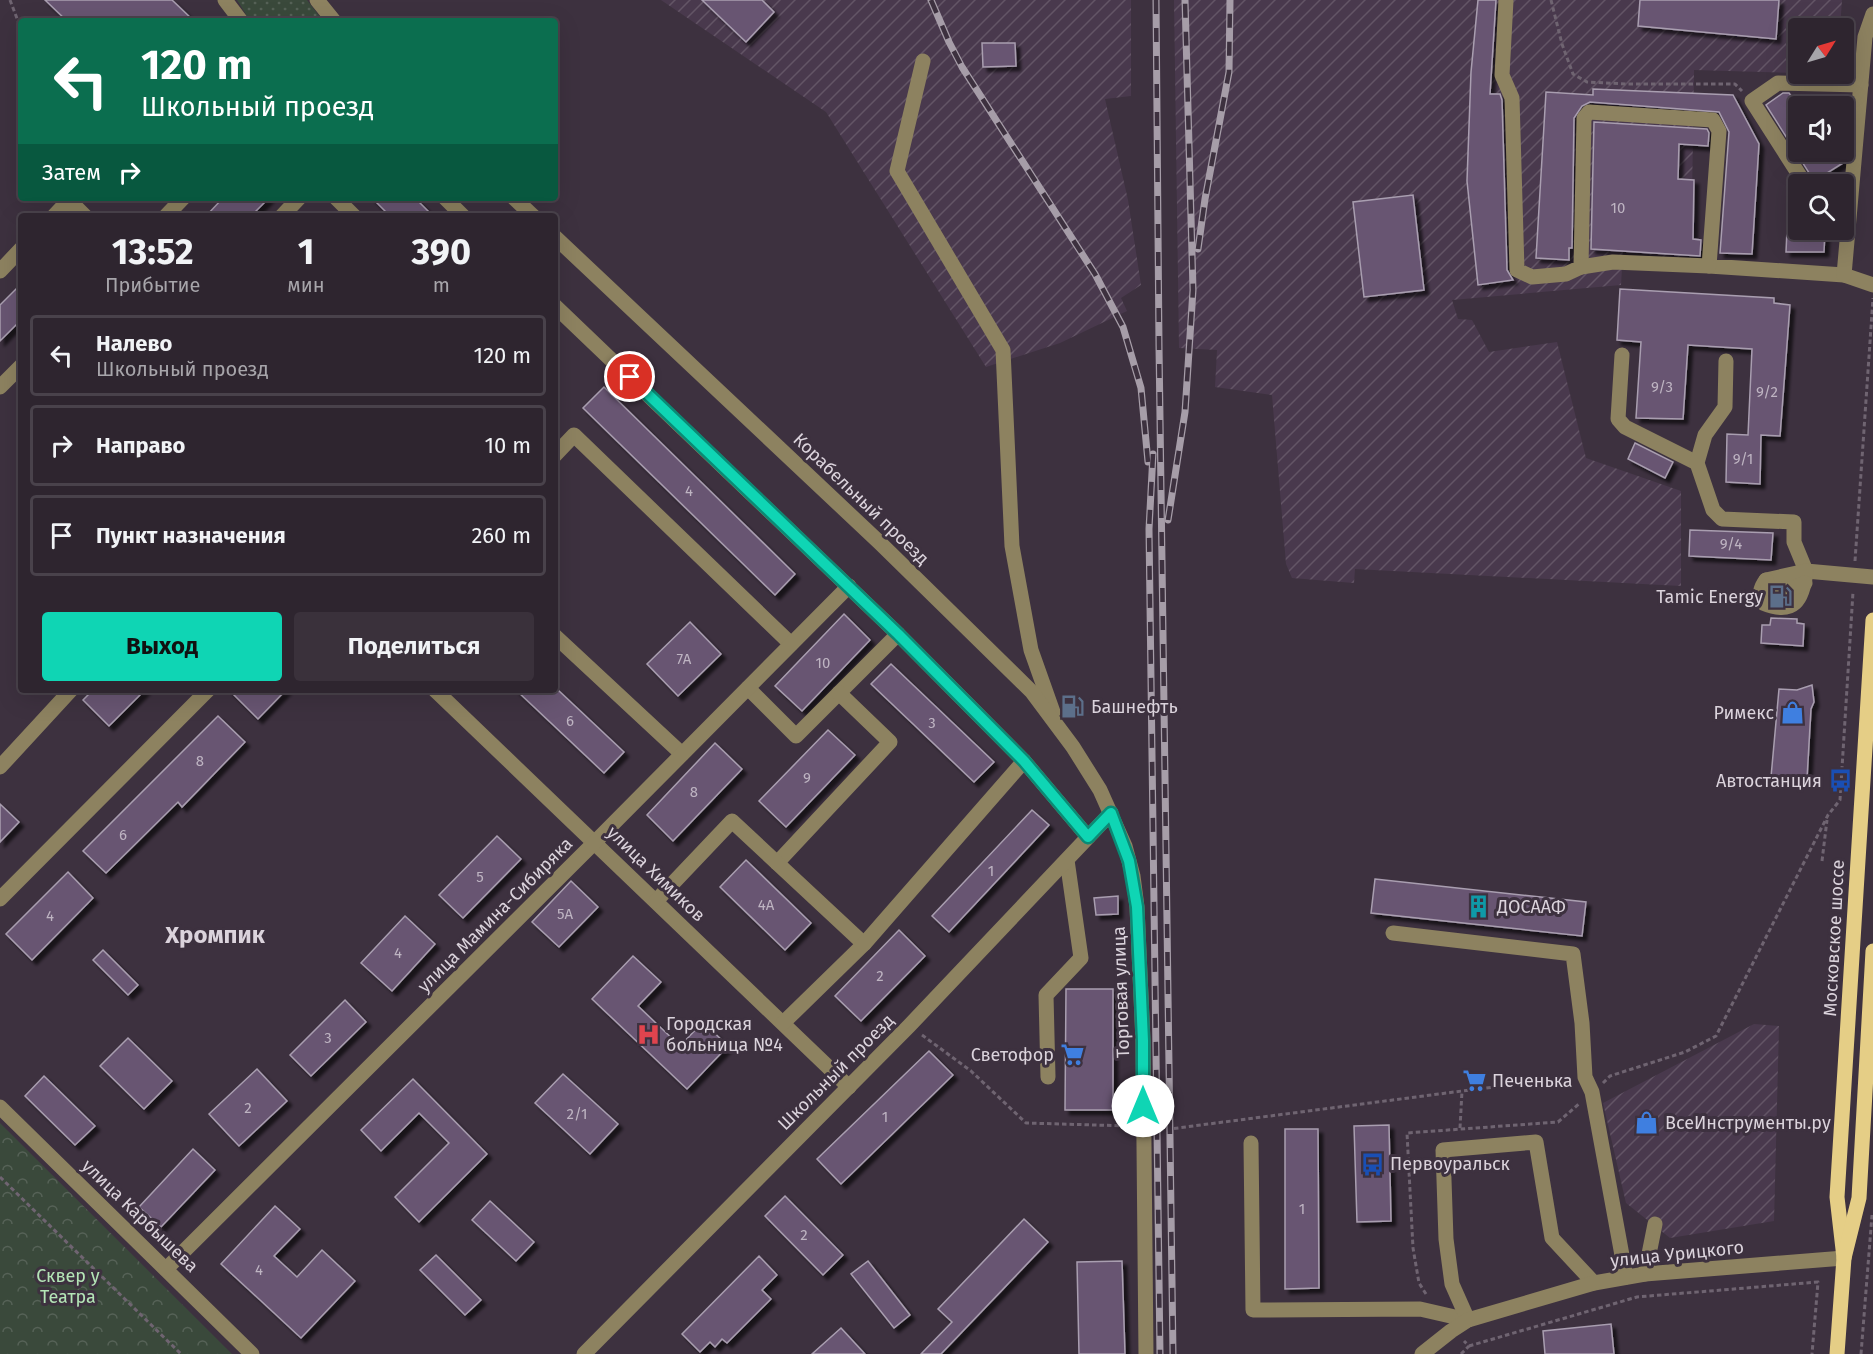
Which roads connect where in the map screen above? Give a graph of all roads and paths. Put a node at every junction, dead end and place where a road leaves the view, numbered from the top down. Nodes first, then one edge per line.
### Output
1 (10, 0) edge
2 (225, 0) edge
3 (317, 0) edge
4 (1506, 0) edge
5 (1551, 0) edge
6 (1873, 14) edge
7 (239, 18) edge
8 (332, 18) edge
9 (18, 21) edge
10 (923, 62) dead end
11 (1861, 85) junction
12 (1752, 101) junction
13 (1799, 174) edge
14 (1852, 174) edge
15 (68, 201) edge
16 (70, 201) edge
17 (180, 201) edge
18 (296, 201) edge
19 (339, 201) edge
20 (448, 201) edge
21 (517, 201) edge
22 (57, 213) edge
23 (82, 213) edge
24 (169, 213) edge
25 (285, 213) edge
26 (351, 213) edge
27 (460, 213) edge
28 (530, 213) edge
29 (558, 240) edge
30 (1846, 240) edge
31 (18, 252) edge
32 (1709, 266) junction
33 (1581, 267) junction
34 (0, 271) edge
35 (1845, 275) junction
36 (1873, 285) edge
37 (558, 313) edge
38 (1622, 355) dead end
39 (1726, 361) dead end
40 (18, 369) edge
41 (0, 387) edge
42 (558, 452) edge
43 (1697, 463) junction
44 (1805, 577) junction
45 (1873, 577) edge
46 (849, 586) junction
47 (1873, 620) edge
48 (898, 634) junction
49 (558, 639) edge
50 (791, 644) junction
51 (748, 688) junction
52 (68, 693) edge
53 (205, 693) edge
54 (438, 693) edge
55 (839, 693) junction
56 (1057, 724) junction
57 (682, 754) junction
58 (1024, 761) junction
59 (0, 767) edge
60 (1111, 813) junction
61 (1088, 837) junction
62 (595, 842) junction
63 (1067, 860) junction
64 (1822, 861) dead end
65 (777, 863) junction
66 (0, 899) edge
67 (656, 901) junction
68 (1393, 933) dead end
69 (864, 944) junction
70 (1873, 951) edge
71 (783, 1023) junction
72 (909, 1026) junction
73 (1610, 1076) junction
74 (1048, 1077) dead end
75 (1586, 1077) junction
76 (849, 1087) junction
77 (1462, 1091) junction
78 (1592, 1092) junction
79 (0, 1107) edge
80 (1143, 1127) junction
81 (1460, 1128) junction
82 (1251, 1143) dead end
83 (0, 1177) edge
84 (1873, 1204) edge
85 (1655, 1224) dead end
86 (1413, 1248) dead end
87 (1844, 1258) junction
88 (166, 1269) junction
89 (1645, 1274) junction
90 (1626, 1277) junction
91 (1594, 1283) junction
92 (1468, 1320) junction
93 (1469, 1346) dead end
94 (181, 1354) edge
95 (252, 1354) edge
96 (584, 1354) edge
97 (1146, 1354) edge
98 (1422, 1354) edge
99 (1812, 1354) edge
100 (1837, 1354) edge
101 (1861, 1354) edge

1 - 9 path
2 - 7 street
3 - 8 street
4 - 33 street
5 - 12 path
6 - 11 street
10 - 56 street
11 - 12 street
11 - 14 street
12 - 13 street
15 - 22 street
16 - 23 street
17 - 24 street
18 - 25 street
19 - 26 street
20 - 27 street
21 - 28 street
29 - 56 street, Корабельный проезд
30 - 35 street
31 - 34 street
32 - 33 street
32 - 33 street
32 - 35 street
35 - 36 street
37 - 46 street
38 - 43 street
39 - 43 street
40 - 41 street
42 - 50 street
43 - 44 street
44 - 44 street
44 - 45 street
46 - 48 street
46 - 50 street, улица Мамина-Сибиряка
47 - 87 main road, Московское шоссе
48 - 55 street
48 - 58 street
49 - 57 street
50 - 51 street, улица Мамина-Сибиряка
51 - 55 street
51 - 57 street, улица Мамина-Сибиряка
52 - 59 street
53 - 66 street
54 - 62 street, улица Химиков
55 - 65 street
56 - 60 street, Корабельный проезд
57 - 62 street, улица Мамина-Сибиряка
58 - 61 street
58 - 69 street
60 - 61 street, Школьный проезд
60 - 80 street, Торговая улица
61 - 63 street, Школьный проезд
62 - 67 street, улица Химиков
62 - 88 street, улица Мамина-Сибиряка
63 - 72 street, Школьный проезд
63 - 74 street
64 - 73 path
65 - 67 street
65 - 69 street
67 - 71 street, улица Химиков
68 - 75 street
69 - 71 street
70 - 87 main road, Московское шоссе
71 - 76 street, улица Химиков
72 - 76 street, Школьный проезд
72 - 80 path
73 - 75 path
73 - 78 path
75 - 77 path
75 - 78 street
76 - 96 street, Школьный проезд
77 - 80 path
77 - 81 path
78 - 81 path
78 - 90 street
79 - 88 street, улица Карбышева
80 - 97 street, Торговая улица
81 - 86 path
82 - 92 street
83 - 94 path
84 - 101 path
85 - 89 street
87 - 89 street, улица Урицкого
87 - 100 main road, Московское шоссе
88 - 95 street, улица Карбышева
89 - 90 street, улица Урицкого
90 - 91 street, улица Урицкого
91 - 92 street, улица Урицкого
91 - 92 street
92 - 98 street, улица Урицкого
93 - 99 path

